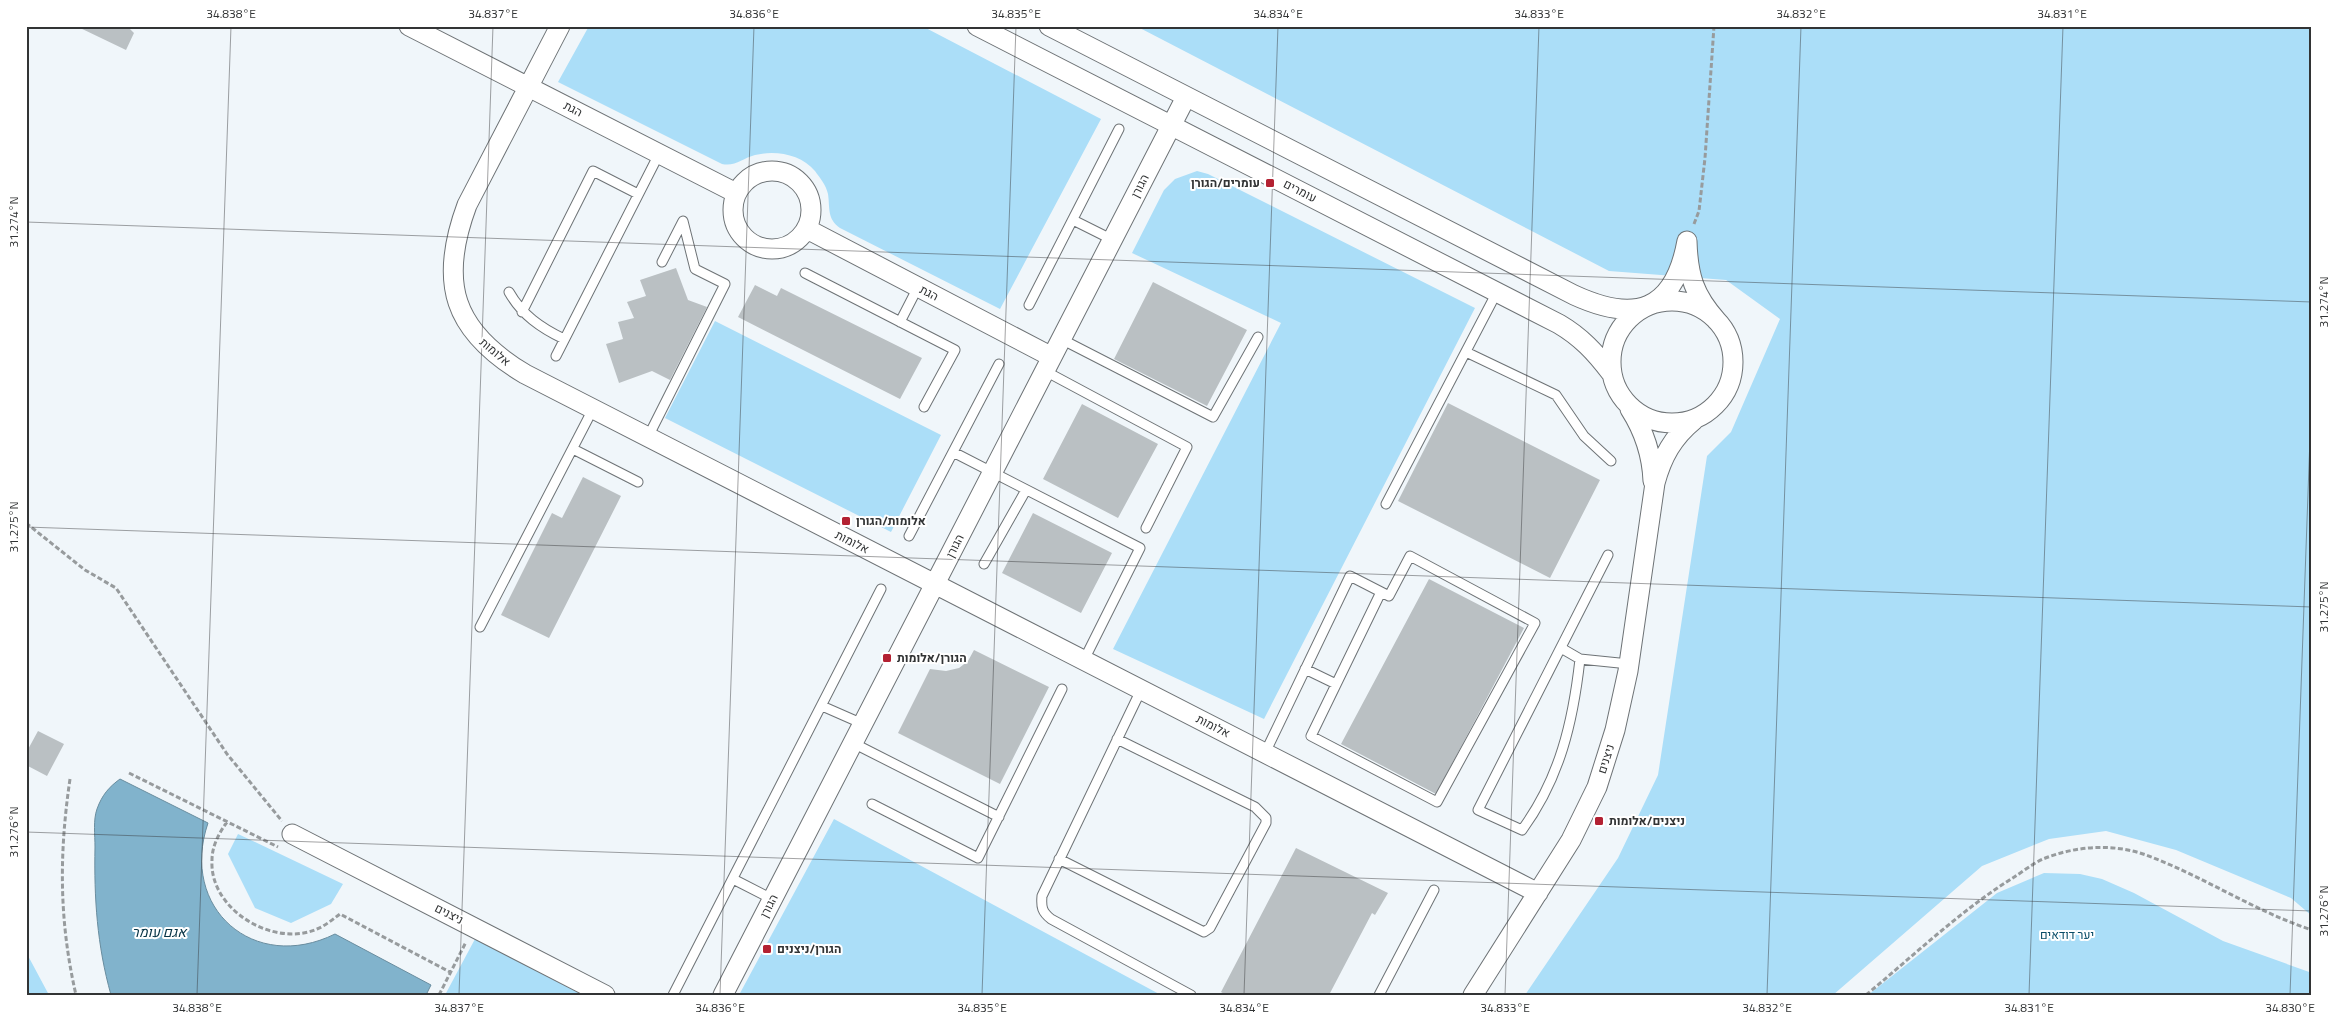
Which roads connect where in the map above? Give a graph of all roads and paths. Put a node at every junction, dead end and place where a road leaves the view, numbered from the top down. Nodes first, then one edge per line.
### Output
1 (409, 26) edge
2 (560, 26) edge
3 (977, 26) edge
4 (1049, 26) edge
5 (1714, 26) edge
6 (529, 87) junction
7 (1186, 96) junction
8 (1172, 126) junction
9 (1119, 130) dead end
10 (659, 154) junction
11 (736, 193) junction
12 (638, 194) junction
13 (1073, 220) junction
14 (806, 229) junction
15 (1113, 240) junction
16 (1687, 241) junction
17 (662, 262) dead end
18 (805, 273) dead end
19 (918, 287) junction
20 (510, 292) dead end
21 (1497, 292) junction
22 (1650, 305) junction
23 (1029, 306) dead end
24 (522, 312) junction
25 (1717, 321) junction
26 (900, 322) junction
27 (1258, 337) dead end
28 (564, 339) junction
29 (1061, 339) junction
30 (1466, 352) junction
31 (556, 356) dead end
32 (999, 364) dead end
33 (1048, 364) junction
34 (1611, 373) junction
35 (1627, 404) junction
36 (924, 407) dead end
37 (593, 409) junction
38 (1694, 420) junction
39 (648, 437) junction
40 (573, 449) junction
41 (953, 452) junction
42 (1611, 461) dead end
43 (992, 472) junction
44 (638, 482) dead end
45 (1026, 490) junction
46 (1653, 493) junction
47 (1386, 504) dead end
48 (26, 523) edge
49 (1146, 528) dead end
50 (909, 536) dead end
51 (1608, 555) dead end
52 (984, 564) dead end
53 (935, 584) junction
54 (881, 589) dead end
55 (1381, 592) junction
56 (480, 627) dead end
57 (1561, 648) junction
58 (1580, 659) junction
59 (1084, 660) junction
60 (1630, 664) junction
61 (1305, 669) junction
62 (1336, 684) junction
63 (1062, 689) dead end
64 (1141, 690) junction
65 (822, 706) junction
66 (862, 724) junction
67 (1117, 739) junction
68 (853, 743) junction
69 (1265, 753) junction
70 (129, 773) dead end
71 (70, 779) dead end
72 (872, 804) dead end
73 (999, 817) junction
74 (228, 822) junction
75 (292, 834) junction
76 (1059, 860) junction
77 (733, 879) junction
78 (1434, 890) dead end
79 (1538, 893) junction
80 (772, 899) junction
81 (473, 927) junction
82 (2312, 930) edge
83 (450, 972) junction
84 (76, 995) edge
85 (438, 995) edge
86 (605, 995) edge
87 (673, 995) edge
88 (723, 995) edge
89 (1192, 995) edge
90 (1379, 995) edge
91 (1473, 995) edge
92 (1866, 995) edge

1 - 6 street, הגת
2 - 6 street, אלומות
3 - 8 street, עומרים
4 - 7 street
5 - 16 path
6 - 10 street, הגת
6 - 37 street, אלומות
7 - 8 street, הגורן
7 - 22 street
8 - 15 street, הגורן
8 - 21 street, עומרים
9 - 13 lane
10 - 11 street, הגת
10 - 12 lane
11 - 14 street
11 - 14 street
12 - 24 lane
12 - 28 lane
13 - 15 lane
13 - 23 lane
14 - 19 street, הגת
15 - 29 street, הגורן
16 - 22 street
16 - 25 street
17 - 39 lane
18 - 26 lane
19 - 26 lane
19 - 33 street, הגת
20 - 24 lane
21 - 30 lane
21 - 34 street, עומרים
22 - 25 street
22 - 34 street
24 - 28 lane
25 - 38 street
26 - 36 lane
27 - 29 lane
28 - 31 lane
29 - 33 street, הגורן
30 - 42 lane
30 - 47 lane
32 - 41 lane
33 - 43 street, הגורן
33 - 49 lane
34 - 35 street
35 - 38 street
35 - 46 street, ניצנים
37 - 39 street, אלומות
37 - 40 lane
38 - 46 street, ניצנים
39 - 53 street, אלומות
40 - 44 lane
40 - 56 lane
41 - 43 lane
41 - 50 lane
43 - 45 lane
43 - 53 street, הגורן
45 - 52 lane
45 - 59 lane
46 - 60 street, ניצנים
48 - 75 path
51 - 57 lane
53 - 59 street, אלומות
53 - 66 street, הגורן
54 - 65 lane
55 - 61 lane
55 - 62 lane
55 - 62 lane
57 - 58 lane
57 - 58 lane
58 - 60 lane
59 - 64 street, אלומות
60 - 79 street, ניצנים
61 - 62 lane
61 - 69 lane
63 - 73 lane
64 - 67 lane
64 - 69 street, אלומות
65 - 66 lane
65 - 77 lane
66 - 68 street, הגורן
67 - 76 lane
67 - 76 lane
68 - 73 lane
68 - 80 street, הגורן
69 - 79 street, אלומות
70 - 74 path
71 - 84 path
72 - 73 lane
74 - 75 path
74 - 83 path
75 - 81 street, ניצנים
76 - 89 lane
77 - 80 lane
77 - 87 lane
78 - 90 lane
79 - 91 street, ניצנים
80 - 88 street, הגורן
81 - 83 path
81 - 86 street, ניצנים
82 - 92 path
83 - 85 path

